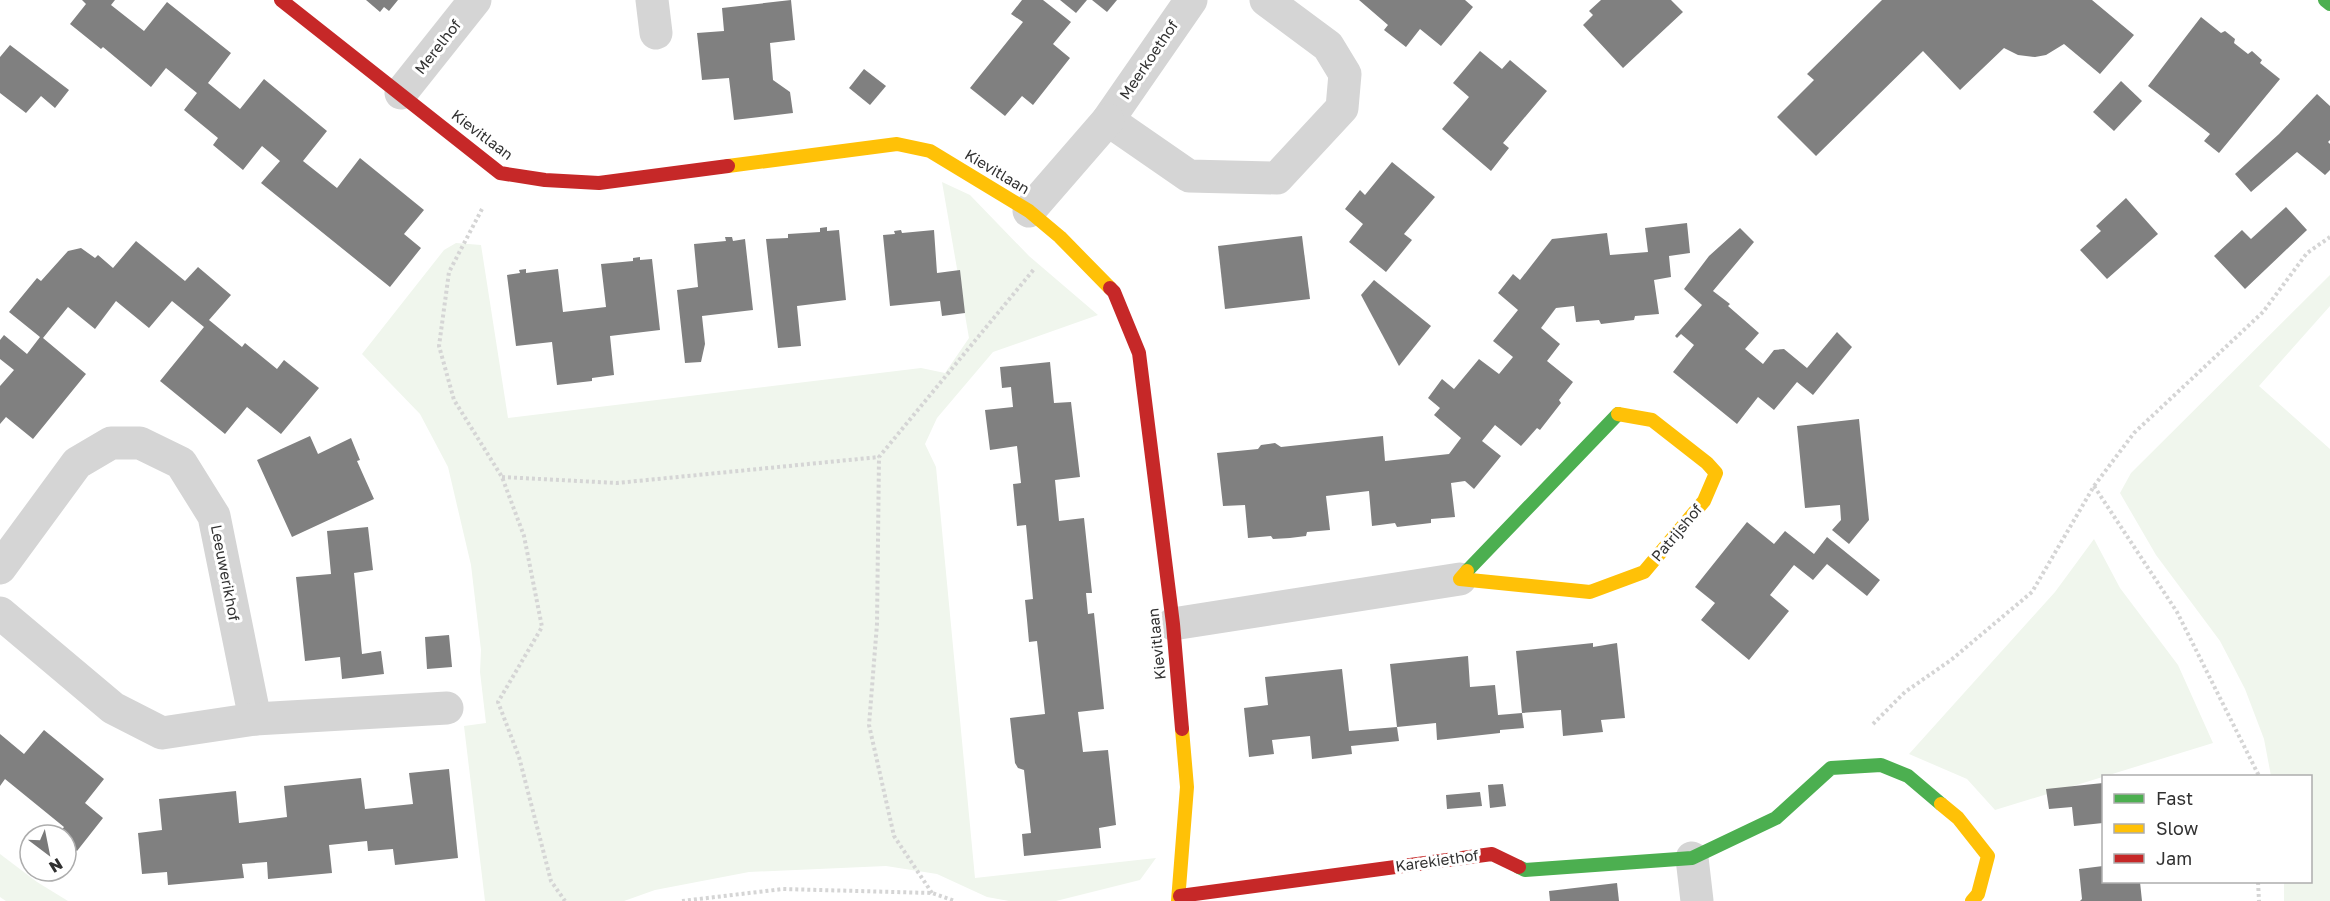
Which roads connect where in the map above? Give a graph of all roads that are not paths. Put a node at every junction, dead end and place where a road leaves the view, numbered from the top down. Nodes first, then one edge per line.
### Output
1 (281, 0) edge
2 (475, 0) edge
3 (652, 0) edge
4 (1191, 0) edge
5 (1266, 0) edge
6 (2325, 0) edge
7 (2330, 4) edge
8 (656, 33) dead end
9 (401, 93) junction
10 (1108, 120) junction
11 (1029, 211) junction
12 (0, 568) edge
13 (1460, 579) junction
14 (0, 613) edge
15 (1173, 624) junction
16 (447, 708) dead end
17 (255, 719) junction
18 (1692, 858) junction
19 (1179, 899) edge
20 (1697, 901) edge
21 (1972, 901) edge

1 - 9 street, Kievitlaan
2 - 9 street, Merelhof
3 - 8 street
4 - 10 street, Meerkoethof
5 - 10 street
6 - 7 street
9 - 11 street, Kievitlaan
10 - 11 street, Meerkoethof
11 - 15 street, Kievitlaan
12 - 17 street, Leeuwerikhof
13 - 13 street, Patrijshof
13 - 15 street, Patrijshof
14 - 17 street
15 - 19 street, Kievitlaan
16 - 17 street
18 - 19 street, Karekiethof
18 - 20 street
18 - 21 street, Karekiethof

